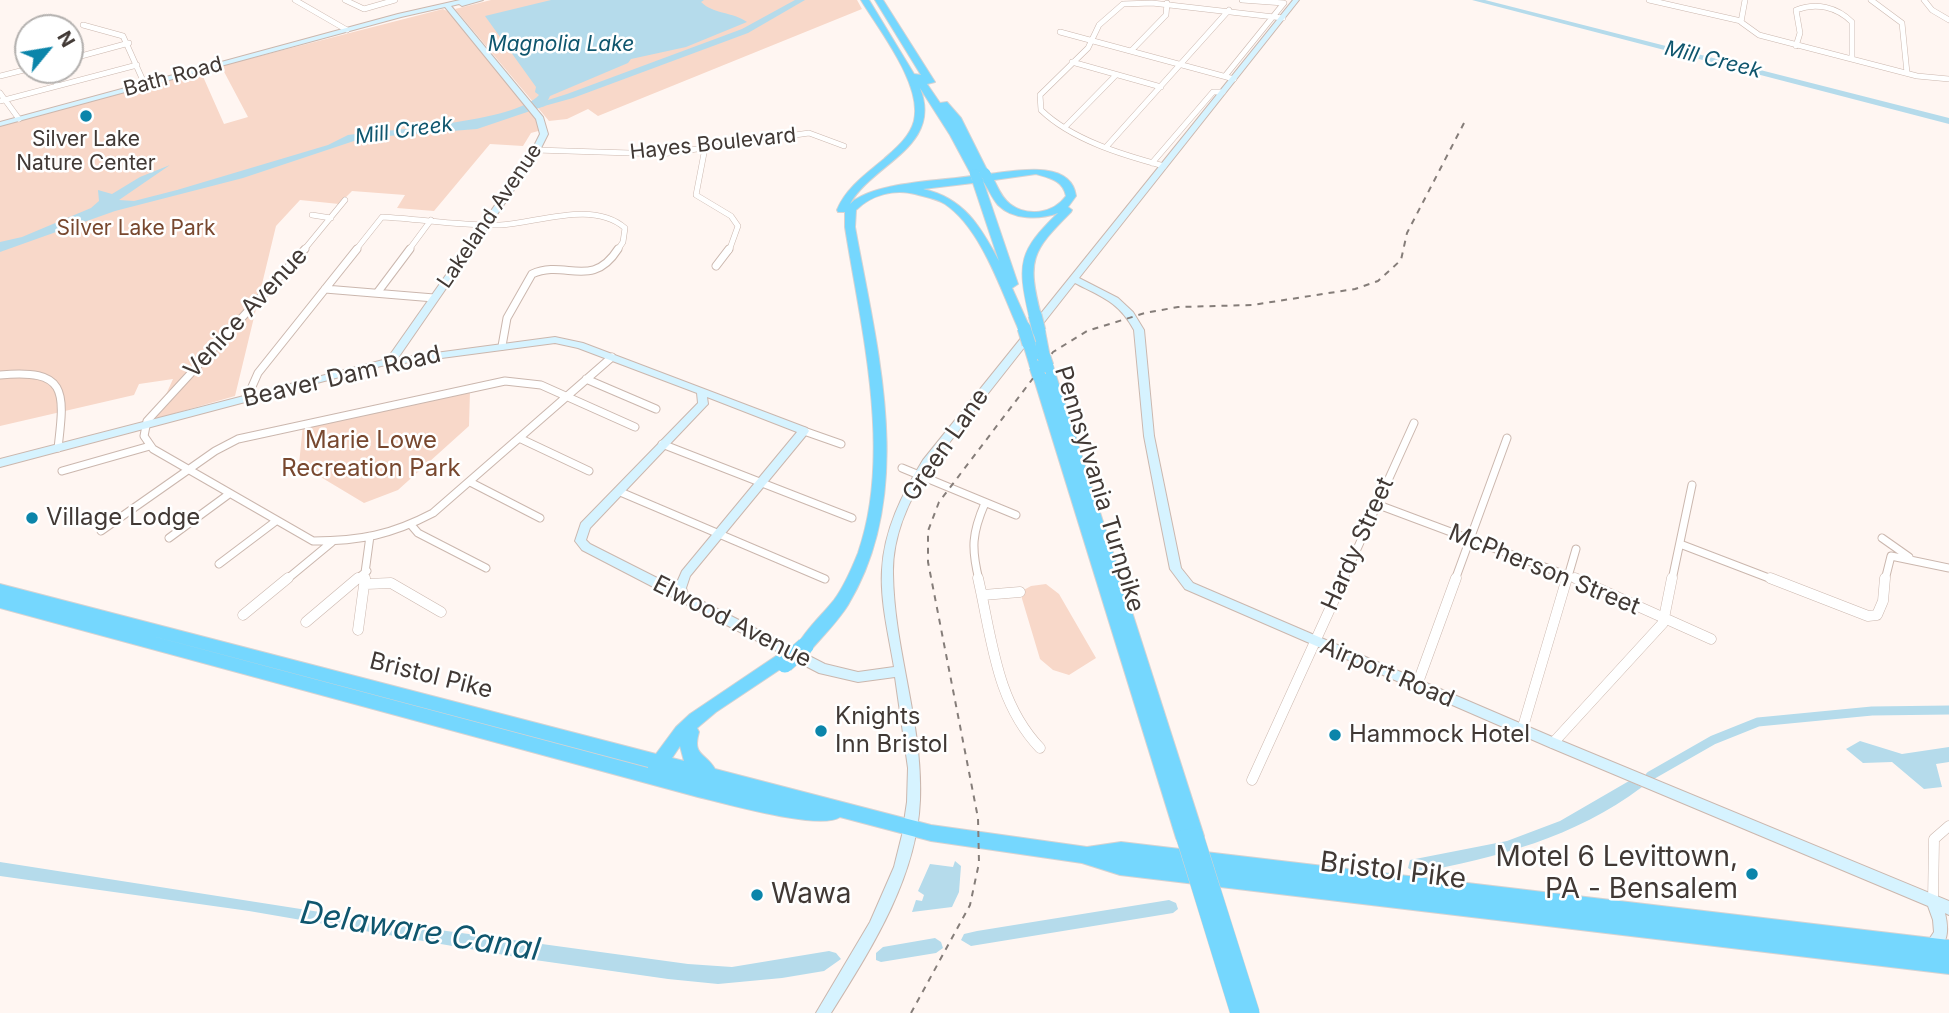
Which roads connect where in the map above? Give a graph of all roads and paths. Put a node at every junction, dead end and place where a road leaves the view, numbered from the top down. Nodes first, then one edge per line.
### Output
1 (295, 0) edge
2 (345, 0) edge
3 (395, 0) edge
4 (467, 0) edge
5 (480, 0) edge
6 (867, 0) edge
7 (879, 0) edge
8 (1242, 0) edge
9 (1296, 0) edge
10 (1649, 0) edge
11 (1737, 0) edge
12 (1871, 0) edge
13 (1924, 0) edge
14 (1745, 1) edge
15 (449, 2) edge
16 (1167, 2) edge
17 (383, 6) junction
18 (1229, 10) junction
19 (395, 17) junction
20 (1279, 17) junction
21 (1949, 20) edge
22 (1741, 21) junction
23 (84, 25) edge
24 (347, 30) junction
25 (1060, 32) dead end
26 (1091, 40) junction
27 (129, 43) junction
28 (1796, 46) junction
29 (1131, 51) junction
30 (84, 55) edge
31 (1852, 59) junction
32 (1072, 62) junction
33 (137, 65) junction
34 (1182, 65) junction
35 (1907, 73) junction
36 (1116, 75) junction
37 (1230, 77) junction
38 (1949, 79) edge
39 (145, 85) junction
40 (57, 86) joint
41 (1161, 87) junction
42 (1223, 92) junction
43 (0, 93) edge
44 (2, 101) edge
45 (19, 119) junction
46 (1186, 123) junction
47 (0, 124) edge
48 (1196, 126) junction
49 (1065, 127) junction
50 (844, 146) dead end
51 (1107, 146) junction
52 (705, 148) junction
53 (537, 150) junction
54 (1152, 163) junction
55 (1164, 166) junction
56 (982, 176) junction
57 (891, 190) junction
58 (345, 200) dead end
59 (312, 215) dead end
60 (331, 218) junction
61 (431, 220) junction
62 (486, 224) junction
63 (844, 231) junction
64 (716, 267) dead end
65 (1073, 279) junction
66 (325, 289) junction
67 (377, 293) junction
68 (434, 298) junction
69 (1030, 320) junction
70 (502, 346) junction
71 (612, 357) junction
72 (390, 362) junction
73 (0, 375) edge
74 (586, 379) junction
75 (701, 391) junction
76 (567, 397) junction
77 (247, 398) junction
78 (656, 409) dead end
79 (1414, 423) dead end
80 (145, 425) junction
81 (635, 427) dead end
82 (804, 431) junction
83 (519, 438) junction
84 (1507, 438) dead end
85 (662, 444) junction
86 (841, 444) dead end
87 (150, 446) junction
88 (58, 448) junction
89 (0, 463) edge
90 (902, 468) dead end
91 (188, 470) junction
92 (62, 471) dead end
93 (589, 471) dead end
94 (919, 475) junction
95 (470, 482) junction
96 (761, 483) junction
97 (1692, 485) dead end
98 (618, 491) junction
99 (229, 494) junction
100 (985, 503) junction
101 (1376, 504) junction
102 (1016, 515) dead end
103 (540, 518) dead end
104 (852, 518) dead end
105 (276, 521) junction
106 (412, 526) junction
107 (101, 531) dead end
108 (719, 533) junction
109 (370, 536) junction
110 (169, 538) dead end
111 (1882, 538) dead end
112 (1470, 540) junction
113 (332, 542) junction
114 (1680, 544) junction
115 (1576, 550) dead end
116 (1914, 561) junction
117 (219, 564) dead end
118 (486, 568) dead end
119 (1949, 568) edge
120 (367, 571) junction
121 (1568, 576) junction
122 (825, 579) dead end
123 (366, 584) junction
124 (0, 590) edge
125 (1020, 592) dead end
126 (983, 595) junction
127 (683, 597) junction
128 (0, 602) edge
129 (441, 612) dead end
130 (243, 615) dead end
131 (1664, 618) junction
132 (306, 622) dead end
133 (358, 630) dead end
134 (1711, 639) dead end
135 (1315, 642) junction
136 (802, 644) junction
137 (900, 671) junction
138 (1417, 685) junction
139 (1522, 730) junction
140 (685, 732) junction
141 (564, 735) junction
142 (1553, 743) junction
143 (1040, 748) dead end
144 (666, 762) junction
145 (714, 774) junction
146 (658, 778) junction
147 (1252, 780) dead end
148 (849, 813) junction
149 (1949, 826) edge
150 (911, 828) junction
151 (1190, 837) junction
152 (1082, 854) junction
153 (1933, 902) junction
154 (1949, 908) edge
155 (1940, 948) edge
156 (1949, 965) edge
157 (823, 1013) edge
158 (1239, 1013) edge
159 (1251, 1013) edge

1 - 24 street
2 - 17 street
3 - 17 street
4 - 15 street
5 - 15 street
6 - 56 highway, Pennsylvania Turnpike
6 - 63 highway
7 - 56 highway, Pennsylvania Turnpike
8 - 20 street
9 - 20 street, Green Lane
10 - 22 street
11 - 14 street
12 - 35 street
13 - 21 street
14 - 22 street
15 - 19 street, Bath Road
15 - 24 street, Bath Road
15 - 53 street, Lakeland Avenue
16 - 18 street
16 - 26 street
16 - 29 street
17 - 19 street
18 - 20 street
18 - 34 street
19 - 24 street, Bath Road
20 - 37 street, Green Lane
22 - 28 street
23 - 27 street
24 - 39 street, Bath Road
25 - 26 street
26 - 29 street
26 - 32 street
27 - 30 street
27 - 33 street
28 - 31 street
28 - 31 street
29 - 34 street
31 - 35 street
32 - 36 street
32 - 49 street
33 - 39 street
33 - 40 street
34 - 37 street
34 - 41 street
35 - 38 street
36 - 41 street
36 - 49 street
37 - 42 street, Green Lane
39 - 45 street, Bath Road
40 - 44 street
41 - 51 street
42 - 46 street
42 - 48 street, Green Lane
43 - 44 street
44 - 45 street
45 - 47 street, Bath Road
46 - 48 street
46 - 54 street
48 - 55 street, Green Lane
49 - 51 street
50 - 52 street, Hayes Boulevard
51 - 54 street
52 - 53 street, Hayes Boulevard
52 - 64 street
53 - 62 street, Lakeland Avenue
54 - 55 street
55 - 65 street, Green Lane
56 - 57 highway
56 - 69 highway, Pennsylvania Turnpike
57 - 69 highway
57 - 136 highway
58 - 60 street, Venice Avenue
59 - 60 street
60 - 80 street, Venice Avenue
61 - 62 street
61 - 66 street
61 - 67 street
62 - 68 street, Lakeland Avenue
62 - 70 street
63 - 69 highway
63 - 136 highway
65 - 94 street, Green Lane
65 - 135 street, Airport Road
66 - 67 street
66 - 77 street
67 - 68 street
68 - 72 street, Lakeland Avenue
69 - 151 highway, Pennsylvania Turnpike, bridge
70 - 71 street, Beaver Dam Road
70 - 72 street, Beaver Dam Road
71 - 74 street
71 - 75 street, Beaver Dam Road
72 - 77 street, Beaver Dam Road
73 - 88 street
74 - 76 street
74 - 78 street
75 - 82 street, Beaver Dam Road
75 - 85 street
76 - 81 street
76 - 83 street
76 - 91 street
77 - 80 street, Beaver Dam Road
79 - 101 street, Hardy Street
80 - 87 street
80 - 88 street, Beaver Dam Road
82 - 86 street, Beaver Dam Road
82 - 96 street
83 - 93 street
83 - 95 street
84 - 112 street
85 - 96 street
85 - 98 street
87 - 91 street
87 - 92 street
88 - 89 street, Beaver Dam Road
90 - 94 street
91 - 99 street
91 - 107 street
94 - 100 street
94 - 137 street, Green Lane
95 - 103 street
95 - 106 street
96 - 104 street
96 - 108 street
97 - 114 street
98 - 108 street
98 - 127 street, Elwood Avenue
99 - 105 street
99 - 110 street
100 - 102 street
100 - 126 street
101 - 112 street, McPherson Street
101 - 135 street, Hardy Street
105 - 113 street
105 - 117 street
106 - 109 street
106 - 118 street
108 - 122 street
108 - 127 street
109 - 113 street
109 - 120 street
111 - 116 street
112 - 121 street, McPherson Street
112 - 138 street
113 - 130 street
114 - 116 street
114 - 131 street
115 - 121 street
116 - 119 street
120 - 123 street
120 - 132 street
121 - 131 street, McPherson Street
121 - 139 street
123 - 129 street
123 - 133 street
124 - 141 highway, Bristol Pike
125 - 126 street
126 - 143 street
127 - 137 street, Elwood Avenue
128 - 146 highway, Bristol Pike
131 - 134 street, McPherson Street
131 - 142 street
135 - 138 street, Airport Road
135 - 147 street, Hardy Street
136 - 140 highway, bridge
137 - 150 street, Green Lane
138 - 139 street, Airport Road
139 - 142 street, Airport Road
140 - 141 highway
140 - 144 highway
140 - 145 highway
141 - 144 highway, Bristol Pike
142 - 153 street, Airport Road
144 - 145 highway, Bristol Pike
144 - 146 highway
145 - 148 highway, Bristol Pike
146 - 148 highway, Bristol Pike
148 - 150 highway, Bristol Pike
149 - 153 street
150 - 152 highway, Bristol Pike
150 - 157 street, Green Lane
151 - 158 highway, Pennsylvania Turnpike, bridge
151 - 159 highway, Pennsylvania Turnpike, bridge
152 - 155 highway, Bristol Pike
152 - 156 highway, Bristol Pike
153 - 154 street, Airport Road
153 - 155 street

